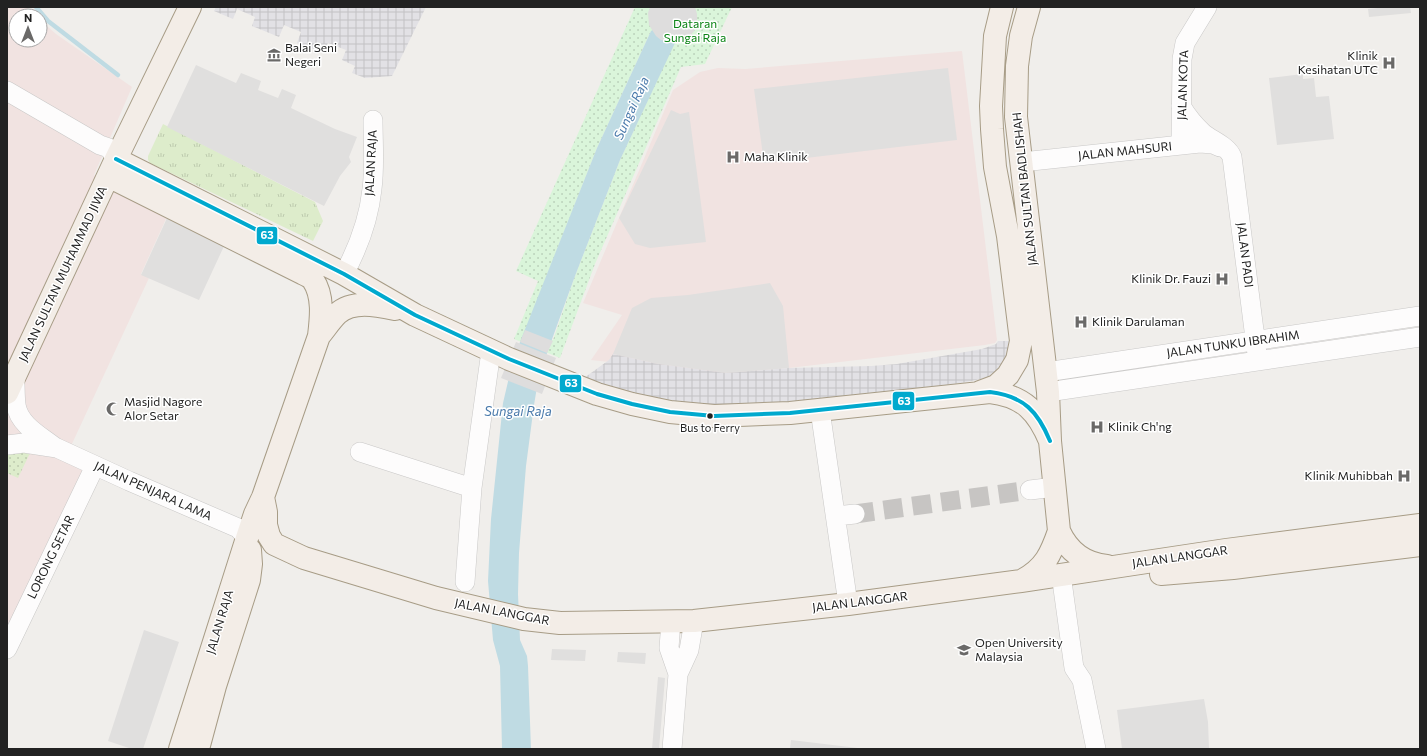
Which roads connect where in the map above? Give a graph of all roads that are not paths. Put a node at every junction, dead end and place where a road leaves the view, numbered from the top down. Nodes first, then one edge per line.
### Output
1 (190, 7) edge
2 (1002, 7) edge
3 (1029, 7) edge
4 (1207, 7) edge
5 (7, 91) edge
6 (1181, 106) junction
7 (373, 120) dead end
8 (1182, 145) junction
9 (1227, 150) junction
10 (1022, 162) junction
11 (112, 167) junction
12 (344, 274) junction
13 (404, 310) junction
14 (1420, 316) edge
15 (319, 336) junction
16 (1420, 337) edge
17 (1256, 341) junction
18 (500, 355) junction
19 (1258, 361) junction
20 (1047, 382) junction
21 (11, 385) edge
22 (980, 392) junction
23 (820, 410) junction
24 (1050, 441) junction
25 (7, 445) edge
26 (57, 448) junction
27 (360, 452) dead end
28 (95, 466) junction
29 (1054, 487) junction
30 (472, 488) junction
31 (1030, 490) tunnel mouth
32 (263, 497) junction
33 (856, 514) tunnel mouth
34 (1420, 514) edge
35 (836, 516) junction
36 (1420, 525) edge
37 (1059, 531) junction
38 (269, 536) joint
39 (247, 538) junction
40 (1420, 545) edge
41 (304, 558) junction
42 (1117, 566) junction
43 (1071, 573) junction
44 (249, 580) junction
45 (1021, 580) junction
46 (466, 582) dead end
47 (848, 604) junction
48 (671, 621) junction
49 (694, 621) junction
50 (7, 648) edge
51 (678, 674) junction
52 (180, 749) edge
53 (198, 749) edge
54 (672, 749) edge
55 (1096, 749) edge

1 - 11 main road, JALAN SULTAN MUHAMMAD JIWA
2 - 22 main road, JALAN SULTAN BADLISHAH
3 - 10 main road, JALAN SULTAN BADLISHAH
4 - 6 street, JALAN KOTA
5 - 11 street
6 - 8 street, JALAN KOTA
6 - 9 street
7 - 12 street, JALAN RAJA
8 - 9 street, JALAN MAHSURI
8 - 10 street, JALAN MAHSURI
9 - 17 street, JALAN PADI
10 - 20 main road, JALAN SULTAN BADLISHAH
11 - 12 main road
11 - 15 main road
11 - 21 main road, JALAN SULTAN MUHAMMAD JIWA
12 - 13 main road
13 - 15 main road
13 - 18 main road
14 - 17 street, JALAN TUNKU IBRAHIM
15 - 32 main road, JALAN RAJA
16 - 19 street, JALAN TUNKU IBRAHIM
17 - 19 street, JALAN PADI
17 - 20 street, JALAN TUNKU IBRAHIM
18 - 23 main road
18 - 30 street
19 - 20 street, JALAN TUNKU IBRAHIM
20 - 24 main road, JALAN SULTAN BADLISHAH
21 - 26 street, JALAN PENJARA LAMA
22 - 23 main road
22 - 24 main road
23 - 35 street
24 - 29 main road, JALAN SULTAN BADLISHAH
25 - 26 street, JALAN PENJARA LAMA
26 - 28 street, JALAN PENJARA LAMA
27 - 30 street
28 - 39 street, JALAN PENJARA LAMA
28 - 50 street, LORONG SETAR
29 - 31 street
29 - 37 main road, JALAN SULTAN BADLISHAH
30 - 46 street
32 - 38 main road, JALAN RAJA
32 - 39 main road, JALAN RAJA
33 - 35 street
34 - 42 main road
35 - 47 street
36 - 42 main road, JALAN LANGGAR
37 - 42 main road
37 - 45 main road
38 - 41 main road, JALAN LANGGAR
39 - 44 main road
39 - 52 main road, JALAN RAJA
40 - 43 main road
41 - 44 main road, JALAN LANGGAR
41 - 48 main road, JALAN LANGGAR
42 - 43 main road, JALAN LANGGAR
43 - 45 main road, JALAN LANGGAR
43 - 55 street
44 - 53 main road, JALAN RAJA
45 - 47 main road, JALAN LANGGAR
47 - 49 main road, JALAN LANGGAR
48 - 49 main road, JALAN LANGGAR
48 - 51 street
49 - 51 street
51 - 54 street

